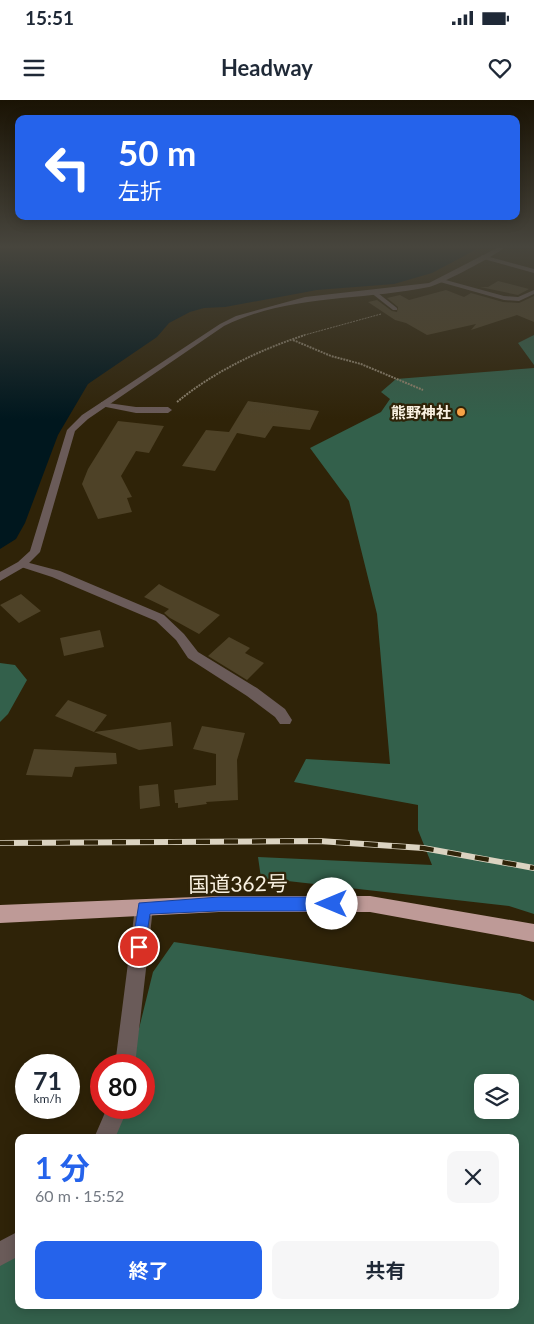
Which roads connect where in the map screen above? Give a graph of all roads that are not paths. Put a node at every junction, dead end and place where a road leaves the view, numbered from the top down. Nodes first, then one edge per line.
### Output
1 (282, 305) edge
2 (390, 305) edge
3 (395, 309) road end
4 (104, 404) junction
5 (168, 410) road end
6 (22, 564) junction
7 (0, 577) edge
8 (285, 720) dead end
9 (144, 908) junction
10 (0, 914) edge
11 (534, 933) edge
12 (126, 1054) edge
13 (113, 1119) edge
14 (106, 1134) edge
15 (15, 1245) edge
16 (0, 1254) edge

1 - 4 street
2 - 3 street
4 - 5 street
4 - 6 street
6 - 7 street
6 - 8 street
9 - 10 highway, 国道362号
9 - 11 highway, 国道362号
9 - 12 street
13 - 14 street
15 - 16 street

